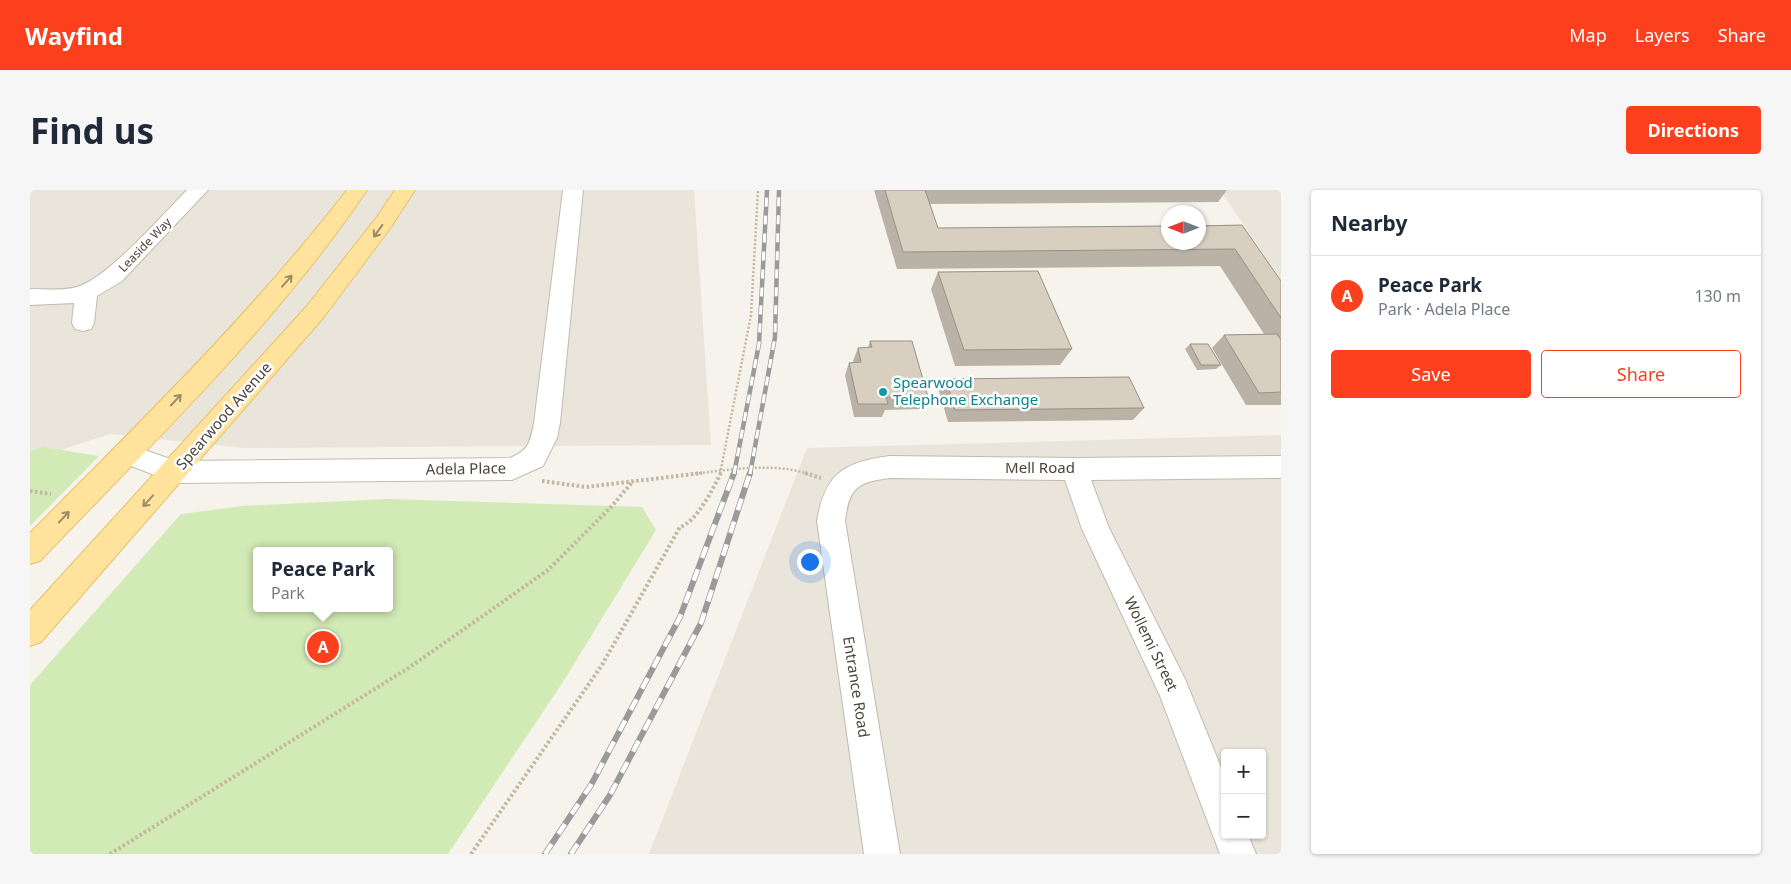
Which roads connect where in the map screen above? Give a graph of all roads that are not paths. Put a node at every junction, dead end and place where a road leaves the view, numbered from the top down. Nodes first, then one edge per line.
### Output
1 (198, 190) edge
2 (356, 190) edge
3 (404, 190) edge
4 (573, 190) edge
5 (86, 294) junction
6 (30, 297) edge
7 (83, 324) dead end
8 (125, 454) junction
9 (1281, 467) edge
10 (1074, 469) junction
11 (175, 472) junction
12 (831, 520) joint
13 (30, 552) edge
14 (30, 632) edge
15 (1221, 810) edge
16 (1232, 839) edge
17 (882, 854) edge
18 (1238, 854) edge

1 - 5 street, Leaside Way
8 -> 2 main road
3 -> 11 main road, Spearwood Avenue
4 - 11 street, Adela Place
5 - 6 street, Leaside Way
5 - 7 street
8 - 11 street, Adela Place
13 -> 8 main road
9 - 10 street, Mell Road
10 - 12 street, Mell Road
10 - 15 street, Wollemi Street
11 -> 14 main road, Spearwood Avenue
12 - 17 street, Entrance Road
16 - 18 street

